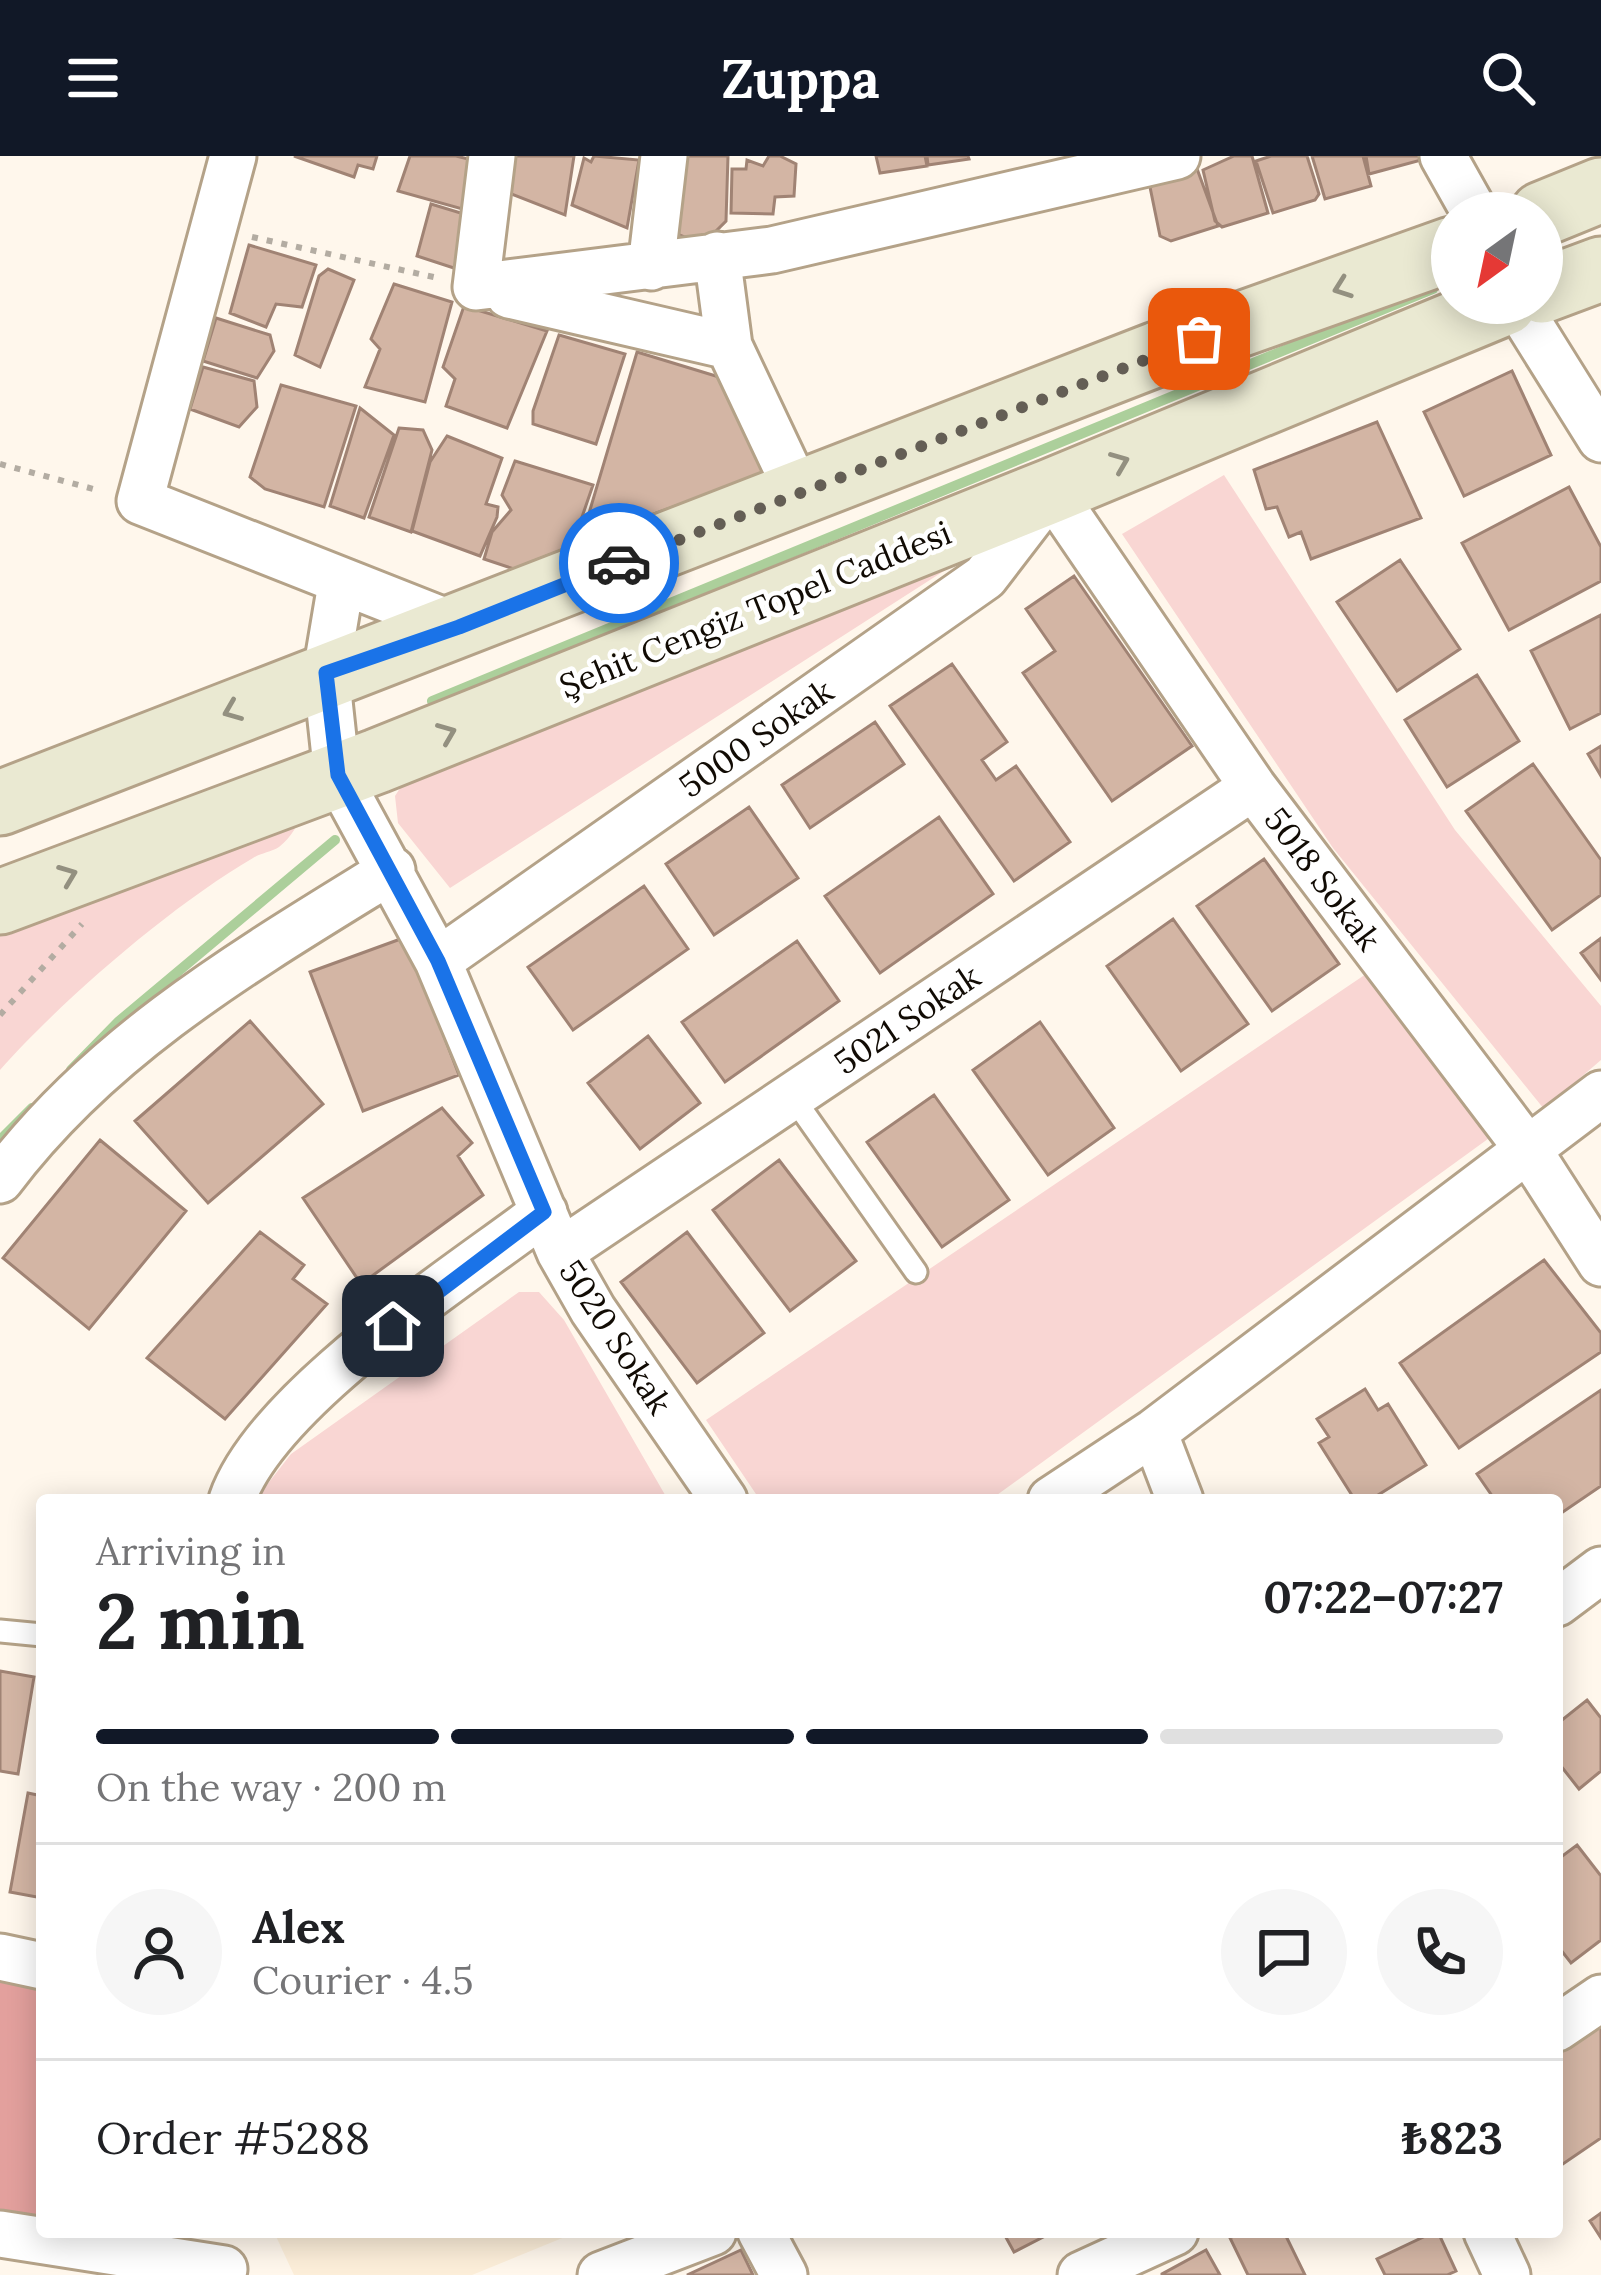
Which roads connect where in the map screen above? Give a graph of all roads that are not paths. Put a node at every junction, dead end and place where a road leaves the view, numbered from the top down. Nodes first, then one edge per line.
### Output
1 (233, 156) edge
2 (492, 156) edge
3 (664, 156) edge
4 (1177, 156) edge
5 (1443, 156) edge
6 (1601, 190) edge
7 (1463, 192) edge
8 (1563, 205) edge
9 (717, 255) junction
10 (1431, 256) edge
11 (651, 267) junction
12 (1601, 269) edge
13 (1563, 283) edge
14 (476, 287) junction
15 (1454, 324) edge
16 (1529, 324) edge
17 (729, 346) junction
18 (1601, 439) edge
19 (1051, 490) junction
20 (798, 492) junction
21 (341, 584) junction
22 (459, 627) junction
23 (326, 673) junction
24 (338, 775) junction
25 (1253, 787) junction
26 (0, 802) edge
27 (392, 870) junction
28 (0, 902) edge
29 (438, 961) junction
30 (1601, 1094) edge
31 (792, 1096) junction
32 (1528, 1151) junction
33 (0, 1180) edge
34 (552, 1232) junction
35 (1601, 1263) edge
36 (916, 1272) dead end
37 (1154, 1432) junction
38 (234, 1494) edge
39 (720, 1494) edge
40 (1060, 1494) edge
41 (1178, 1494) edge
42 (1601, 1570) edge
43 (1563, 1599) edge
44 (0, 1631) edge
45 (36, 1634) edge
46 (0, 1958) edge
47 (36, 1965) edge
48 (1601, 1997) edge
49 (1563, 2024) edge
50 (0, 2234) edge
51 (697, 2238) edge
52 (764, 2238) edge
53 (1162, 2238) edge
54 (1490, 2238) edge
55 (225, 2259) edge
56 (601, 2275) edge
57 (784, 2275) edge
58 (1081, 2275) edge
59 (1507, 2275) edge

1 - 21 street
2 - 14 street
3 - 11 street
4 - 9 street
5 - 7 street
6 - 8 main road
9 - 11 street
9 - 17 street
10 -> 20 main road
11 - 14 street
12 - 13 main road
14 - 17 street
19 -> 15 main road, Şehit Cengiz Topel Caddesi
16 - 18 street
17 - 20 street
24 -> 19 main road, Şehit Cengiz Topel Caddesi
19 - 25 street, 5018 Sokak
19 - 29 street, 5000 Sokak
20 - 22 main road
21 - 22 street
21 - 23 street
22 - 23 main road
23 - 24 street
23 -> 26 main road
24 - 27 street, 5020 Sokak
28 -> 24 main road, Şehit Cengiz Topel Caddesi
25 - 31 street, 5021 Sokak
25 - 32 street, 5018 Sokak
27 - 29 street, 5020 Sokak
27 - 33 street
29 - 34 street, 5020 Sokak
30 - 32 street
31 - 34 street, 5021 Sokak
31 - 36 lane
32 - 35 street, 5018 Sokak
32 - 37 street
34 - 38 street, 5021 Sokak
34 - 39 street, 5020 Sokak
37 - 40 street
37 - 41 street
42 - 43 street
44 - 45 lane
46 - 47 street
48 - 49 street
50 - 55 street
51 - 56 street
52 - 57 street
53 - 58 street
54 - 59 street

